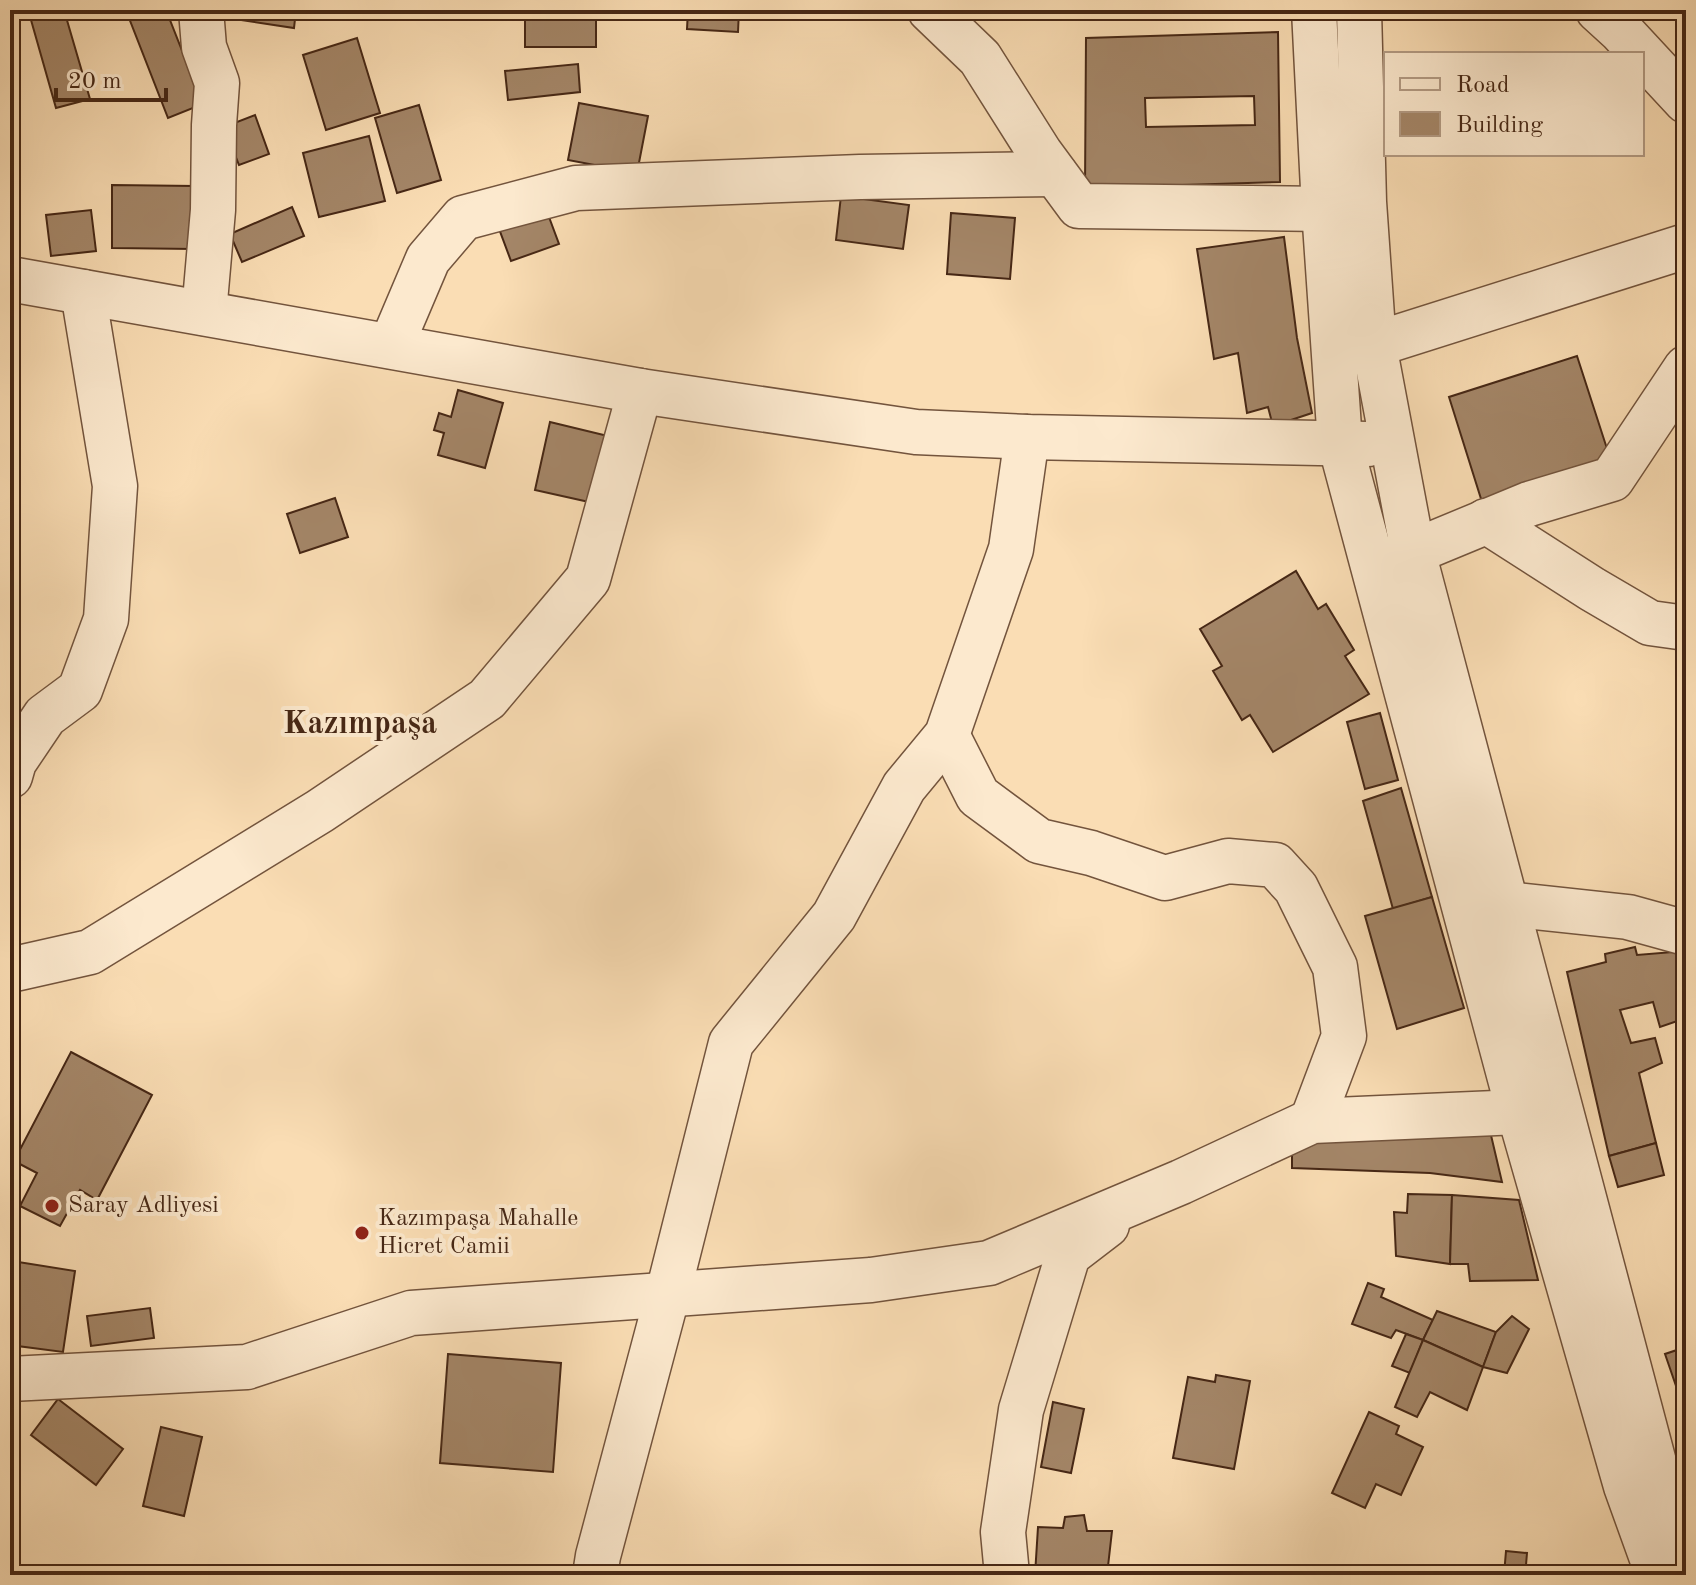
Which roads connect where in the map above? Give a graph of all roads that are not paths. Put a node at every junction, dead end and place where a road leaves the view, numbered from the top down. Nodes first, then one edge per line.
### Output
1 (201, 10) edge
2 (930, 10) edge
3 (1314, 10) edge
4 (1359, 10) edge
5 (1598, 10) edge
6 (1640, 52) edge
7 (1644, 56) edge
8 (1686, 101) edge
9 (1055, 174) junction
10 (1344, 206) junction
11 (1686, 246) edge
12 (10, 279) edge
13 (83, 292) junction
14 (204, 313) junction
15 (391, 346) junction
16 (1354, 352) junction
17 (1686, 368) edge
18 (640, 391) junction
19 (1027, 437) junction
20 (1340, 443) junction
21 (1394, 445) junction
22 (1486, 521) junction
23 (1393, 558) junction
24 (1686, 628) edge
25 (947, 735) junction
26 (10, 776) edge
27 (1507, 904) junction
28 (1686, 933) edge
29 (10, 970) edge
30 (1519, 1112) junction
31 (1312, 1121) junction
32 (1144, 1198) junction
33 (668, 1293) junction
34 (10, 1379) edge
35 (595, 1575) edge
36 (1007, 1575) edge
37 (1658, 1575) edge
38 (1684, 1575) edge

1 - 14 street
2 - 9 street
3 - 10 street
4 - 10 street
5 - 6 street
7 - 8 street
9 - 10 street
9 - 15 street
10 - 16 street
11 - 16 street
12 - 13 street
13 - 14 street
13 - 26 street
14 - 15 street
15 - 18 street
16 - 20 street
16 - 21 street
17 - 22 street
18 - 19 street
18 - 29 street
19 - 20 street
19 - 25 street
20 - 21 street
20 - 23 street
21 - 23 street
22 - 23 street
22 - 24 street
23 - 27 street
23 - 30 street
25 - 31 street
25 - 33 street
27 - 28 street
27 - 38 street
30 - 31 street
30 - 37 street
31 - 32 street
32 - 33 street
32 - 36 street
33 - 34 street
33 - 35 street

